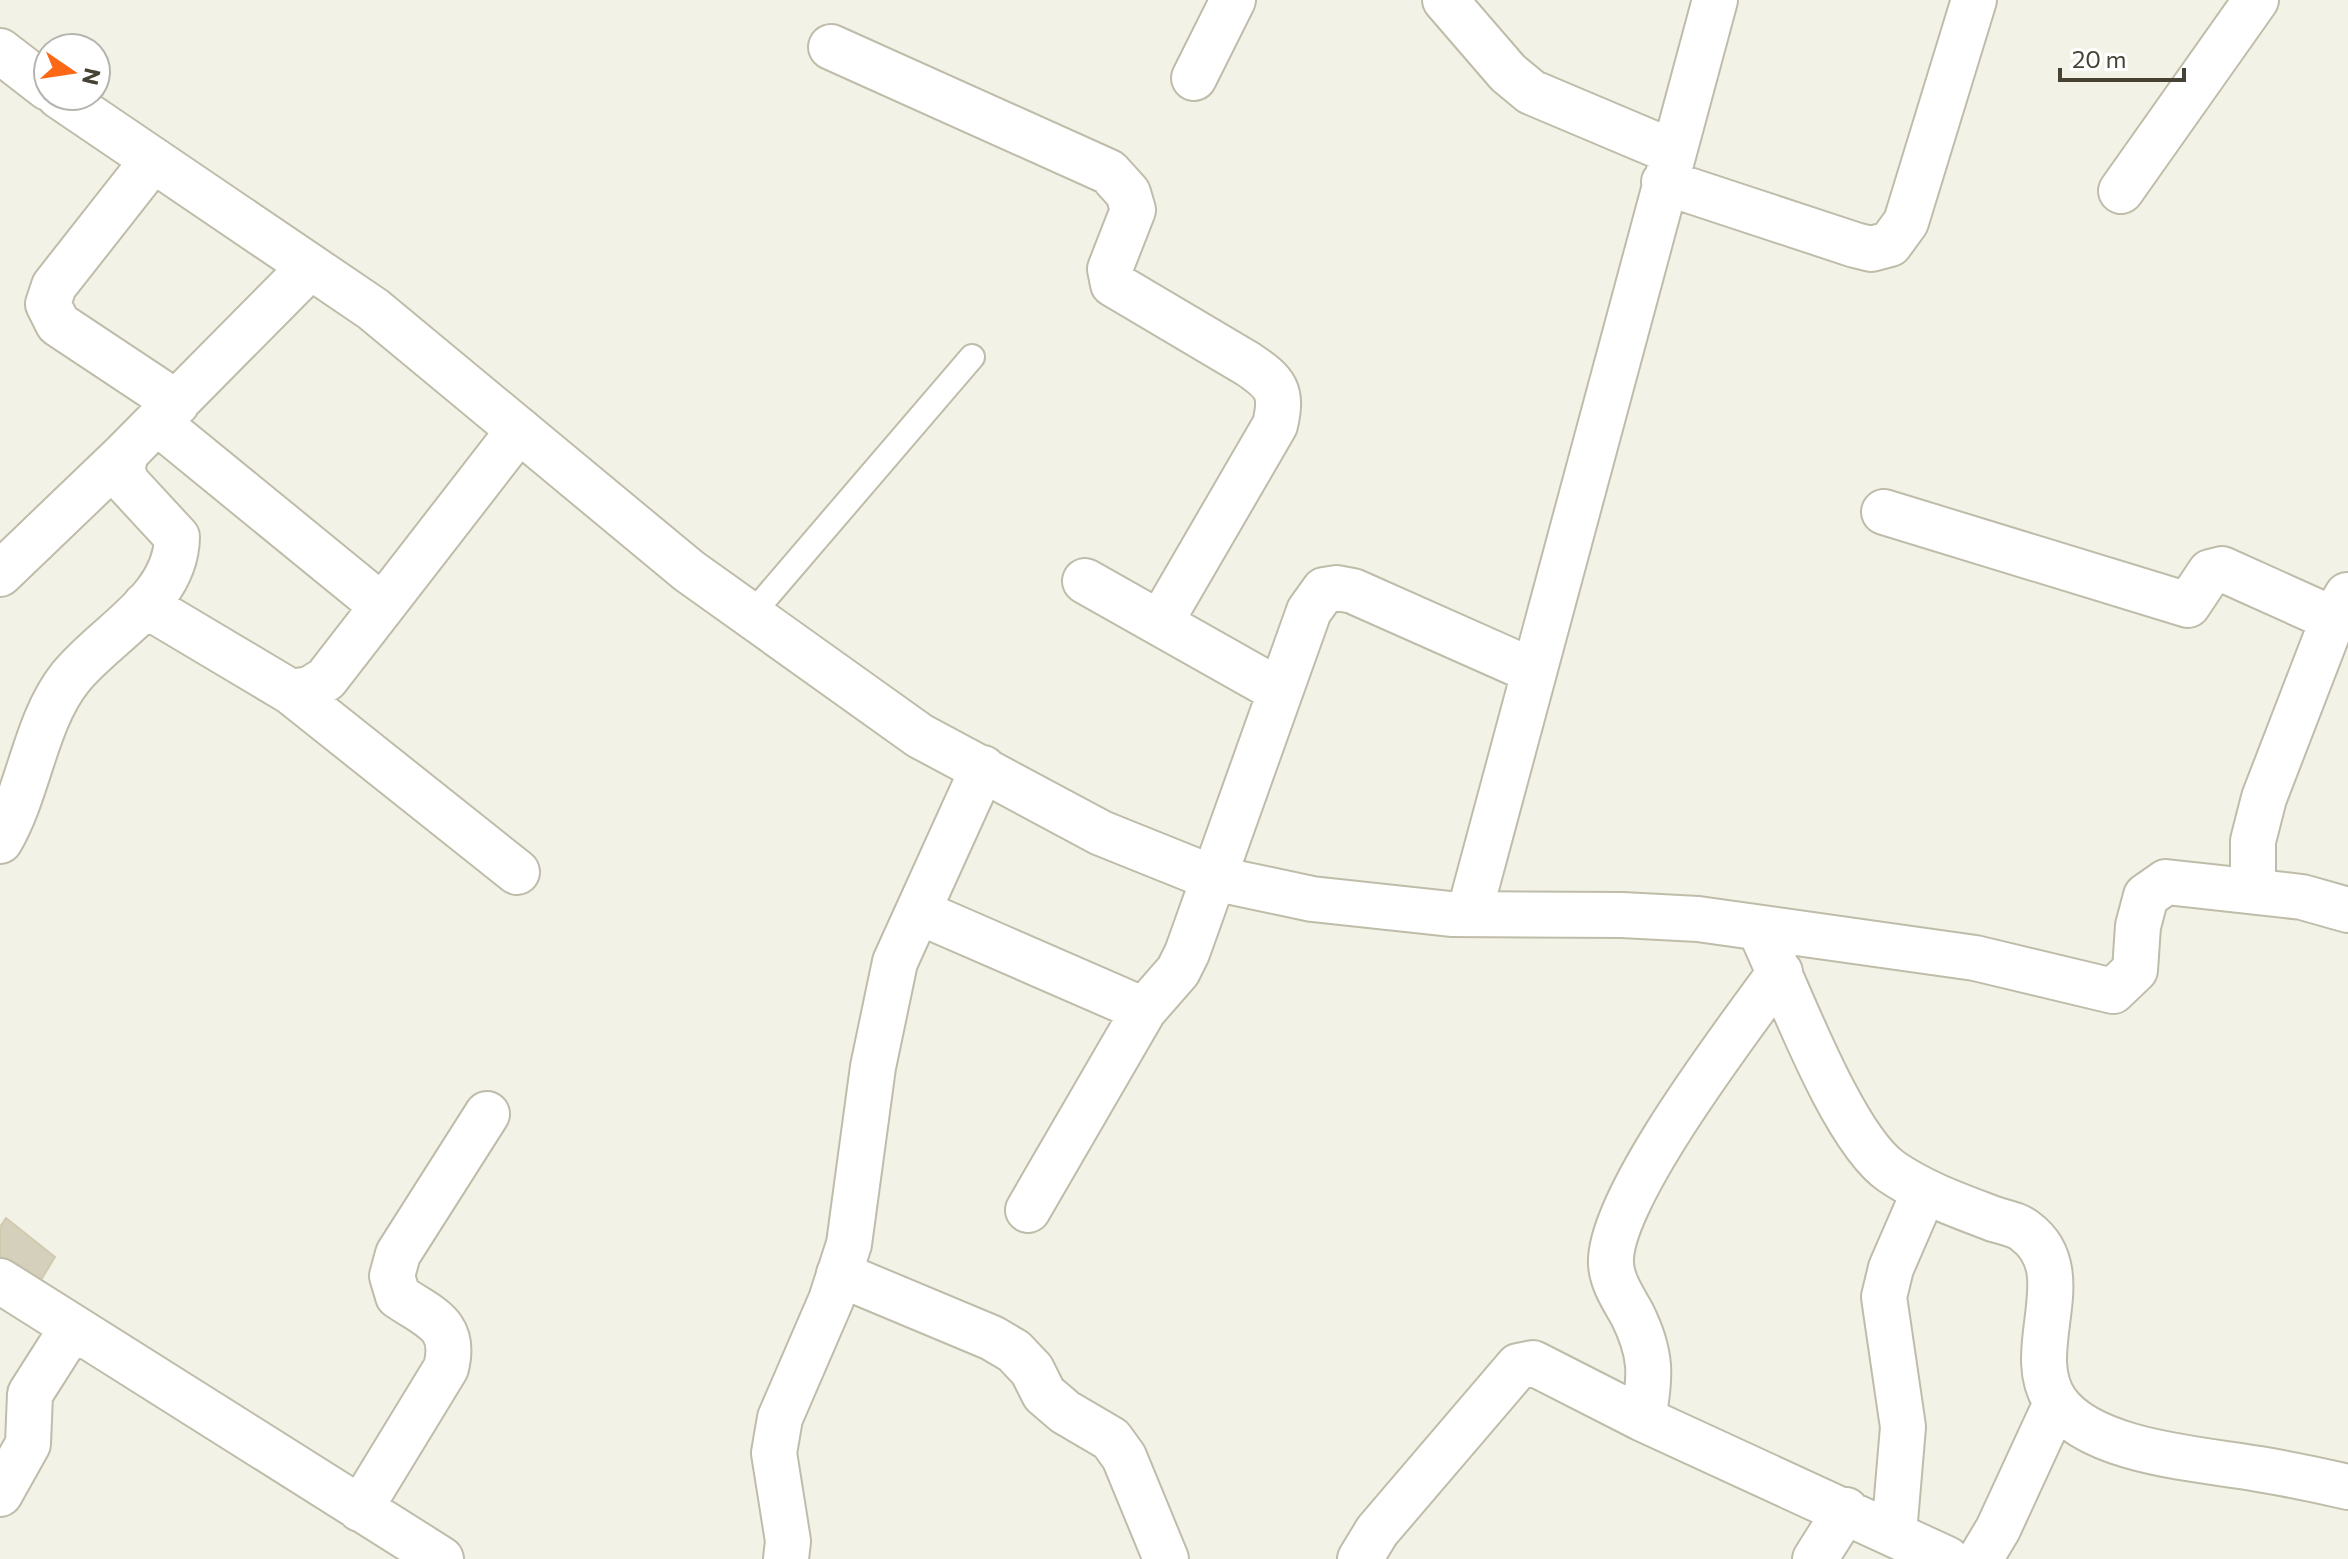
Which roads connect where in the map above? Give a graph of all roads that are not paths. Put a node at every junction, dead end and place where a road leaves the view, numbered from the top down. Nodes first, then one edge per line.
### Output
1 (1233, 0) edge
2 (1445, 0) edge
3 (1974, 0) edge
4 (2256, 0) edge
5 (1710, 2) edge
6 (831, 47) dead end
7 (0, 51) edge
8 (32, 76) edge
9 (1194, 78) dead end
10 (82, 112) edge
11 (153, 160) junction
12 (1668, 167) junction
13 (2121, 191) dead end
14 (310, 267) junction
15 (972, 357) dead end
16 (167, 413) junction
17 (519, 430) junction
18 (126, 453) junction
19 (1884, 512) dead end
20 (0, 574) edge
21 (1085, 581) dead end
22 (145, 605) junction
23 (382, 606) junction
24 (759, 606) junction
25 (2340, 606) edge
26 (1160, 623) junction
27 (1533, 671) junction
28 (1280, 691) junction
29 (291, 692) junction
30 (983, 768) junction
31 (0, 841) edge
32 (2253, 866) junction
33 (517, 872) dead end
34 (1213, 878) junction
35 (2348, 910) edge
36 (919, 912) junction
37 (1469, 914) junction
38 (1760, 930) junction
39 (1780, 972) junction
40 (1144, 1010) junction
41 (487, 1114) dead end
42 (1924, 1192) junction
43 (1028, 1210) dead end
44 (839, 1274) junction
45 (0, 1281) edge
46 (72, 1328) junction
47 (2056, 1403) junction
48 (1643, 1419) junction
49 (2348, 1487) edge
50 (0, 1494) edge
51 (360, 1509) junction
52 (1846, 1510) junction
53 (1894, 1533) junction
54 (441, 1559) edge
55 (786, 1559) edge
56 (1166, 1559) edge
57 (1360, 1559) edge
58 (1815, 1559) edge
59 (1947, 1559) edge
60 (1980, 1559) edge

1 - 9 street
2 - 12 street
3 - 12 street
4 - 13 street
5 - 12 street
6 - 26 street
7 - 8 street
10 - 11 street
11 - 14 street
11 - 16 street
12 - 27 street
14 - 16 street
14 - 17 street
15 - 24 lane
16 - 18 street
16 - 23 street
17 - 23 street
17 - 24 street
18 - 20 street
18 - 22 street
19 - 25 street
21 - 26 street
22 - 29 street
22 - 31 street
23 - 29 street
24 - 30 street
25 - 32 street
26 - 28 street
27 - 28 street
27 - 37 street
28 - 34 street
29 - 33 street
30 - 34 street
30 - 36 street
32 - 35 street
32 - 38 street
34 - 37 street
34 - 40 street
36 - 40 street
36 - 44 street
37 - 38 street
38 - 39 street
39 - 42 street
39 - 48 street
40 - 43 street
41 - 51 street
42 - 47 street
42 - 53 street
44 - 55 street
44 - 56 street
45 - 46 street
46 - 50 street
46 - 51 street
47 - 49 street
47 - 60 street
48 - 52 street
48 - 57 street
51 - 54 street
52 - 53 street
52 - 58 street
53 - 59 street

